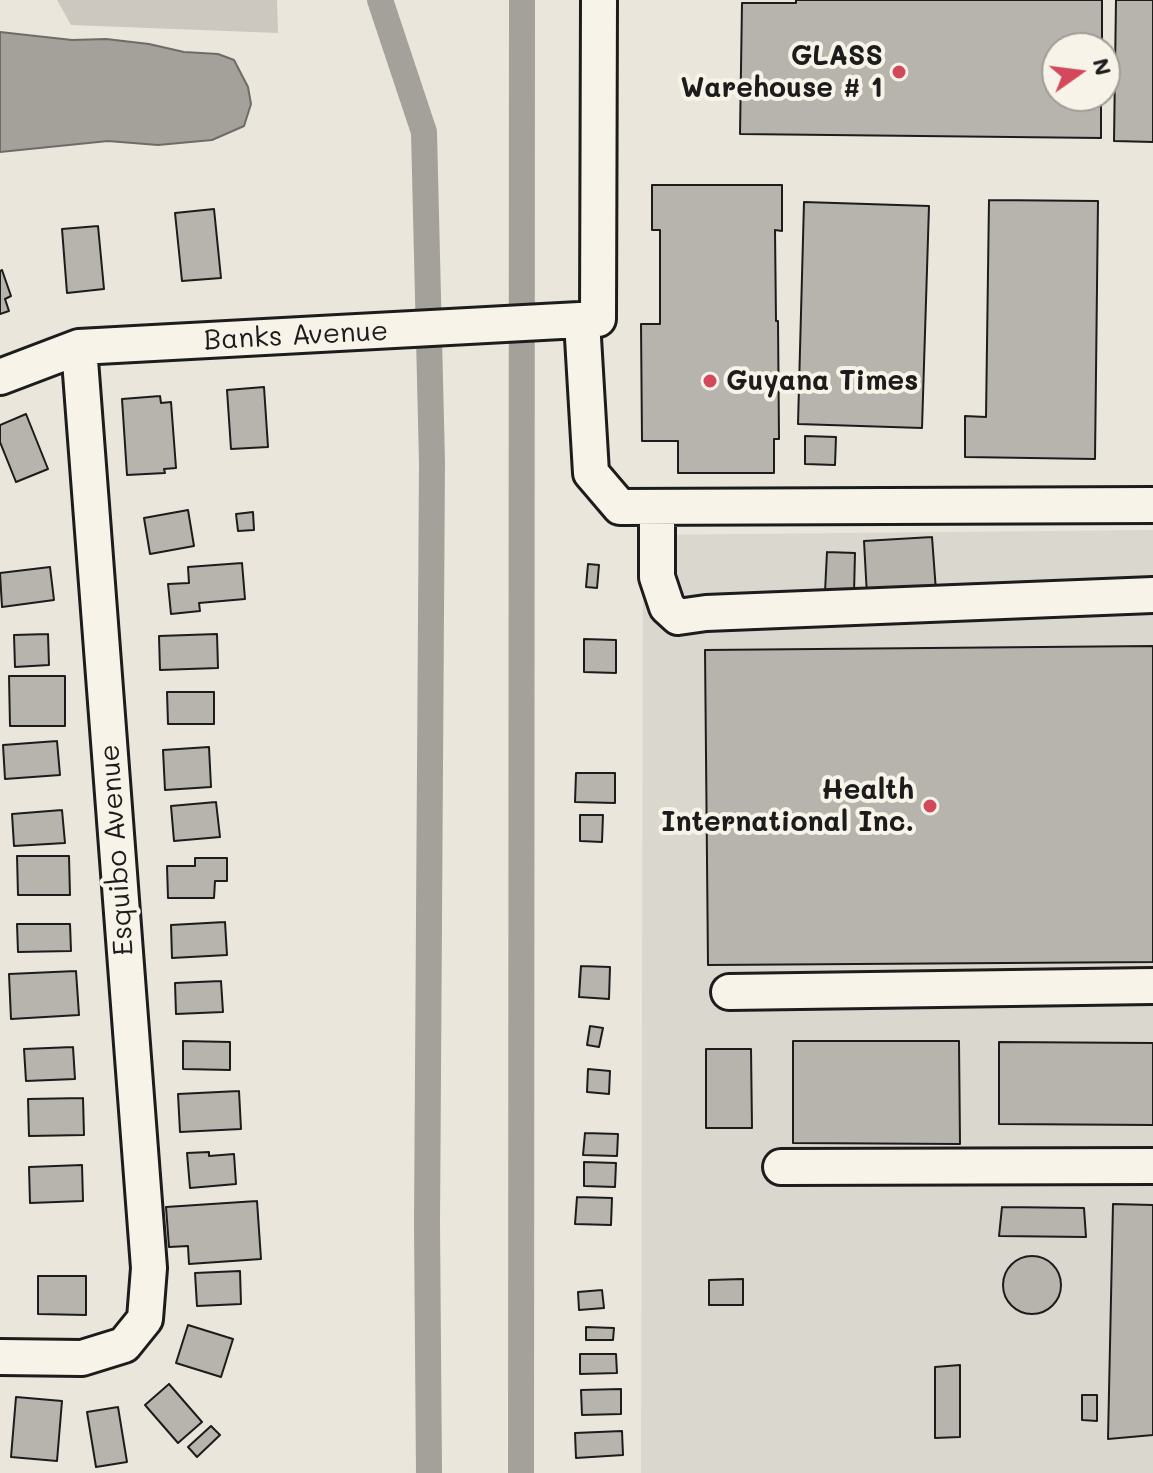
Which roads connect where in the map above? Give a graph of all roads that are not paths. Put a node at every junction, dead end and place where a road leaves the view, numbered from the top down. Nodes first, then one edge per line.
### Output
1 (599, 0) edge
2 (590, 320) junction
3 (79, 347) junction
4 (0, 377) edge
5 (1153, 505) edge
6 (657, 507) junction
7 (1153, 595) edge
8 (1153, 986) edge
9 (729, 992) dead end
10 (1153, 1166) edge
11 (781, 1167) dead end
12 (0, 1357) edge

1 - 2 street
2 - 3 street, Banks Avenue
2 - 6 street
3 - 4 street, Banks Avenue
3 - 12 street, Esquibo Avenue
5 - 6 street
6 - 7 street
8 - 9 street
10 - 11 street

